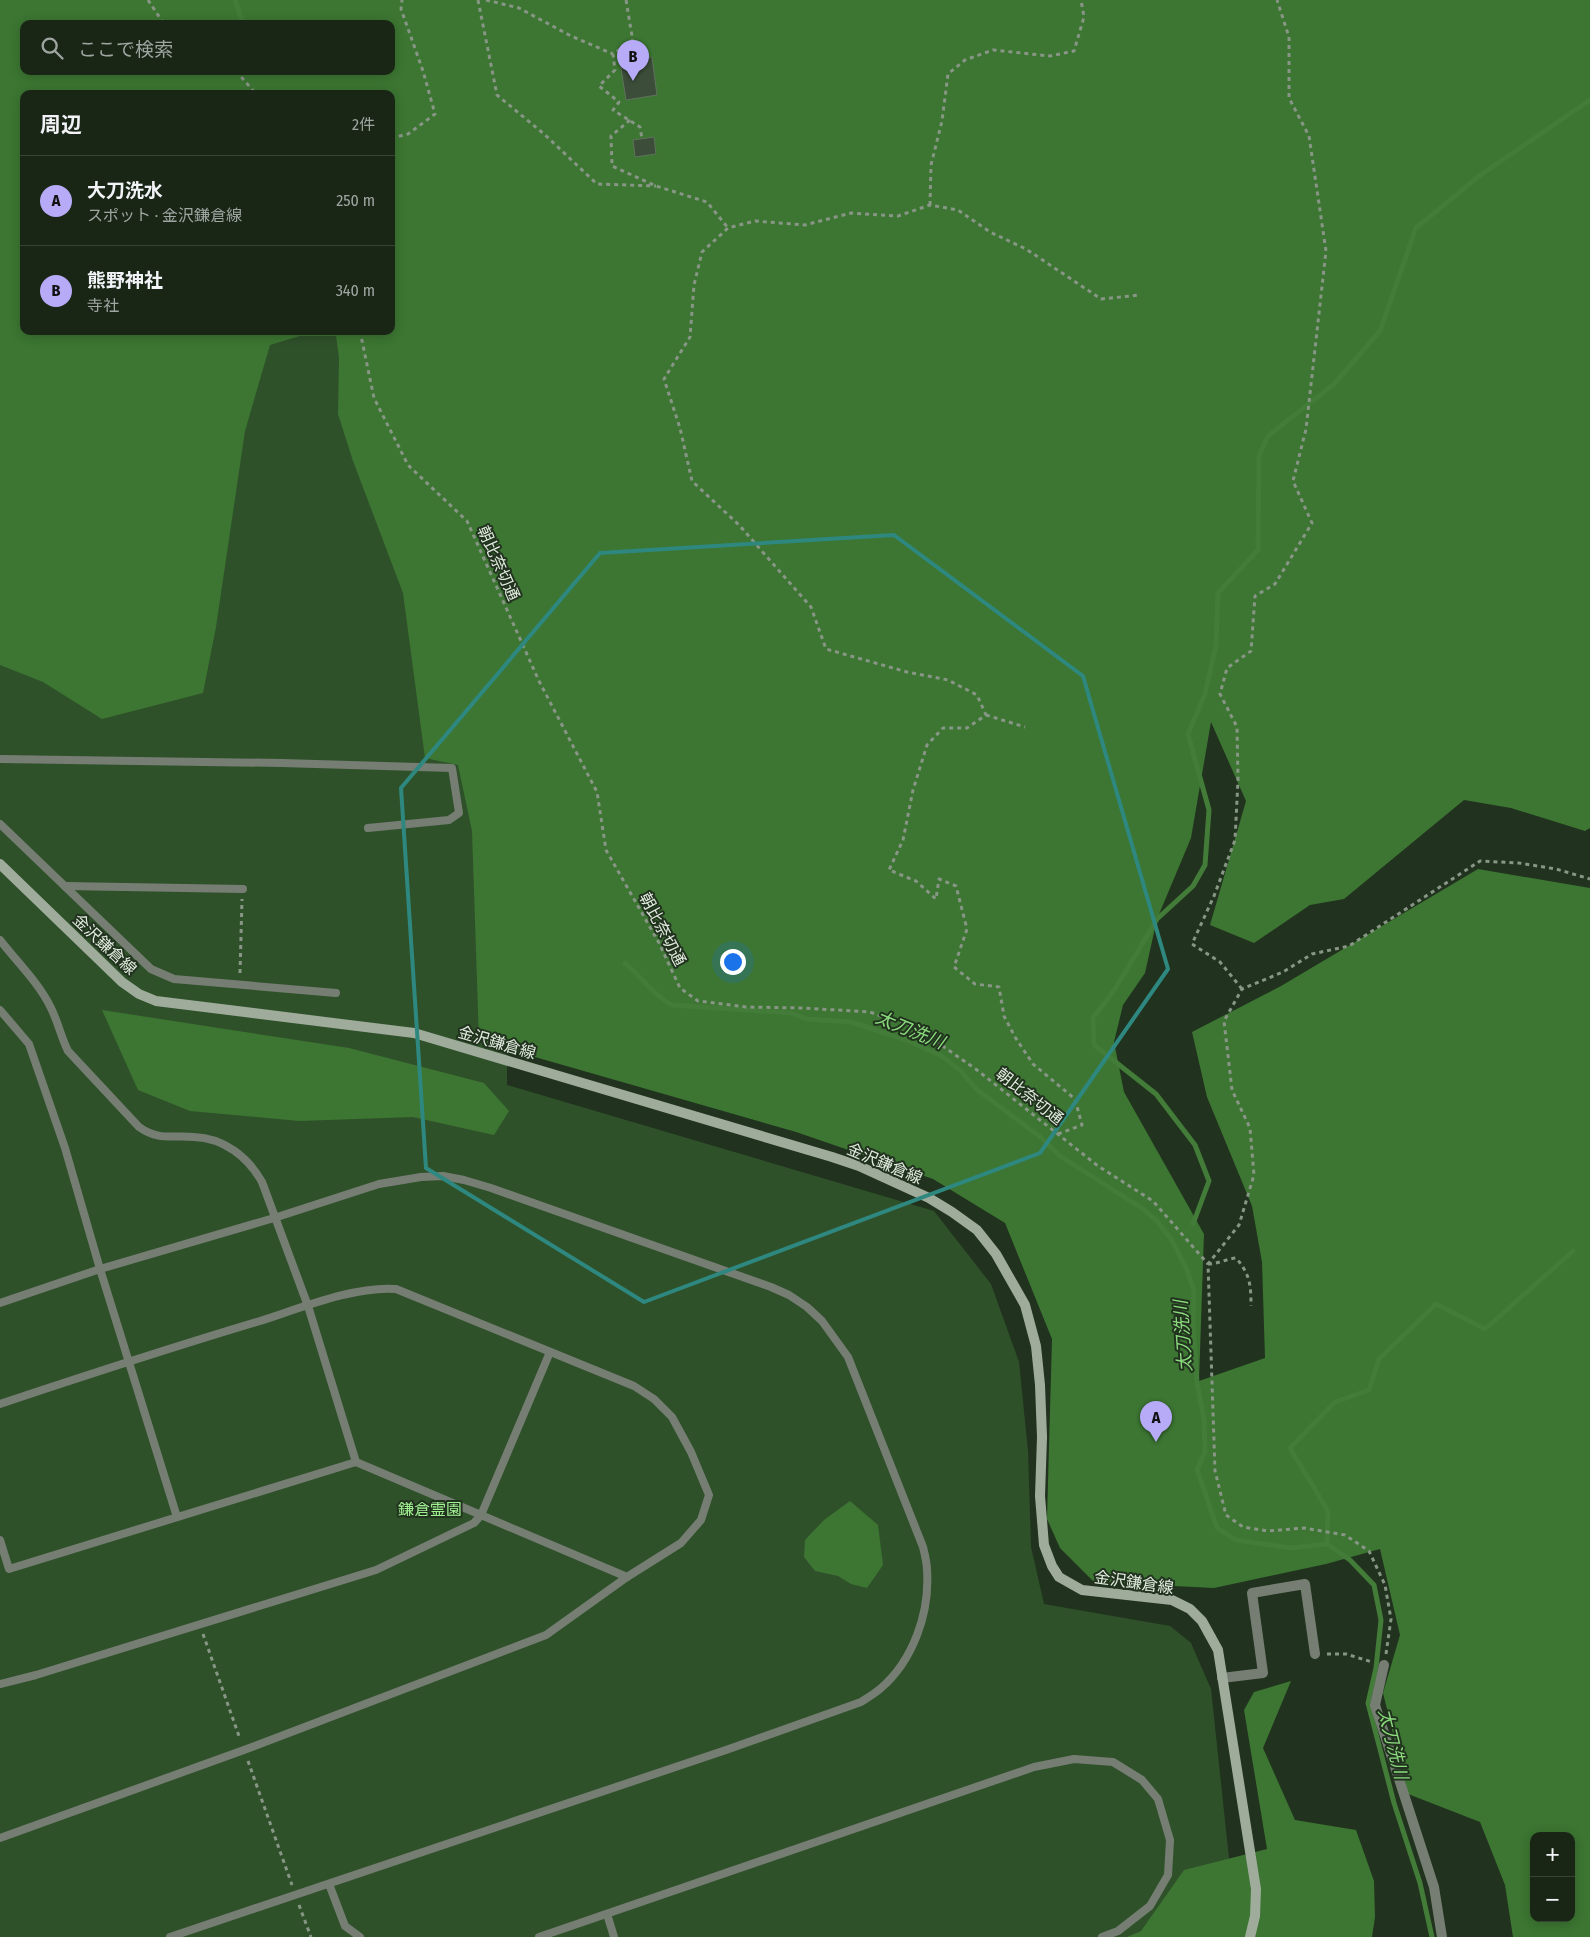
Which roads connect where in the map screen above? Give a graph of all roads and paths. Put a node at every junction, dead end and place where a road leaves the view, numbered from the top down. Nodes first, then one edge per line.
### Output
1 (148, 0) edge
2 (402, 0) edge
3 (478, 0) edge
4 (486, 0) edge
5 (626, 0) edge
6 (1081, 0) edge
7 (1277, 0) edge
8 (161, 20) edge
9 (632, 40) junction
10 (613, 54) junction
11 (636, 60) dead end
12 (239, 75) edge
13 (253, 90) edge
14 (630, 120) junction
15 (395, 137) edge
16 (642, 139) dead end
17 (656, 186) junction
18 (930, 205) junction
19 (728, 228) junction
20 (1140, 295) dead end
21 (361, 335) edge
22 (986, 715) junction
23 (1025, 727) dead end
24 (0, 759) edge
25 (0, 824) edge
26 (368, 828) dead end
27 (0, 864) edge
28 (1590, 879) edge
29 (65, 886) junction
30 (243, 889) joint
31 (0, 940) edge
32 (240, 985) junction
33 (1242, 989) junction
34 (336, 993) dead end
35 (0, 1010) edge
36 (1058, 1134) junction
37 (274, 1218) junction
38 (1208, 1264) junction
39 (100, 1269) junction
40 (0, 1303) edge
41 (308, 1306) junction
42 (1251, 1306) dead end
43 (550, 1352) junction
44 (130, 1361) junction
45 (0, 1404) edge
46 (356, 1462) junction
47 (481, 1514) junction
48 (177, 1517) junction
49 (0, 1540) edge
50 (627, 1577) junction
51 (1315, 1654) joint
52 (1384, 1665) junction
53 (1222, 1678) junction
54 (0, 1684) edge
55 (0, 1838) edge
56 (329, 1884) junction
57 (296, 1896) junction
58 (607, 1914) junction
59 (170, 1937) edge
60 (311, 1937) edge
61 (360, 1937) edge
62 (539, 1937) edge
63 (614, 1937) edge
64 (1102, 1937) edge
65 (1250, 1937) edge
66 (1442, 1937) edge

1 - 8 path
2 - 15 path
3 - 17 path
4 - 10 path
5 - 9 path
6 - 18 path
7 - 33 path
9 - 10 path
9 - 11 path
10 - 14 path
12 - 13 path
14 - 16 path
14 - 17 path
17 - 19 path
18 - 19 path
18 - 20 path
19 - 22 path
21 - 36 path, 朝比奈切通
22 - 23 path
22 - 36 path
24 - 26 lane
25 - 29 lane
27 - 53 main road, 金沢鎌倉線
28 - 33 path
29 - 30 lane
29 - 32 lane
30 - 32 path
31 - 37 lane
32 - 34 lane
33 - 38 path
35 - 39 lane
36 - 38 path, 朝比奈切通
37 - 39 lane
37 - 41 lane
37 - 56 lane
38 - 42 path
38 - 52 path
39 - 40 lane
39 - 44 lane
41 - 43 lane
41 - 44 lane
41 - 46 lane
43 - 47 lane
43 - 50 lane
44 - 45 lane
44 - 48 lane
46 - 47 lane
46 - 48 lane
47 - 50 lane
47 - 54 lane
48 - 49 lane
50 - 55 lane
51 - 52 path
51 - 53 street
52 - 66 street
53 - 65 main road, 金沢鎌倉線
56 - 57 lane
56 - 61 lane
57 - 59 lane
57 - 60 path
58 - 62 lane
58 - 63 lane
58 - 64 lane

